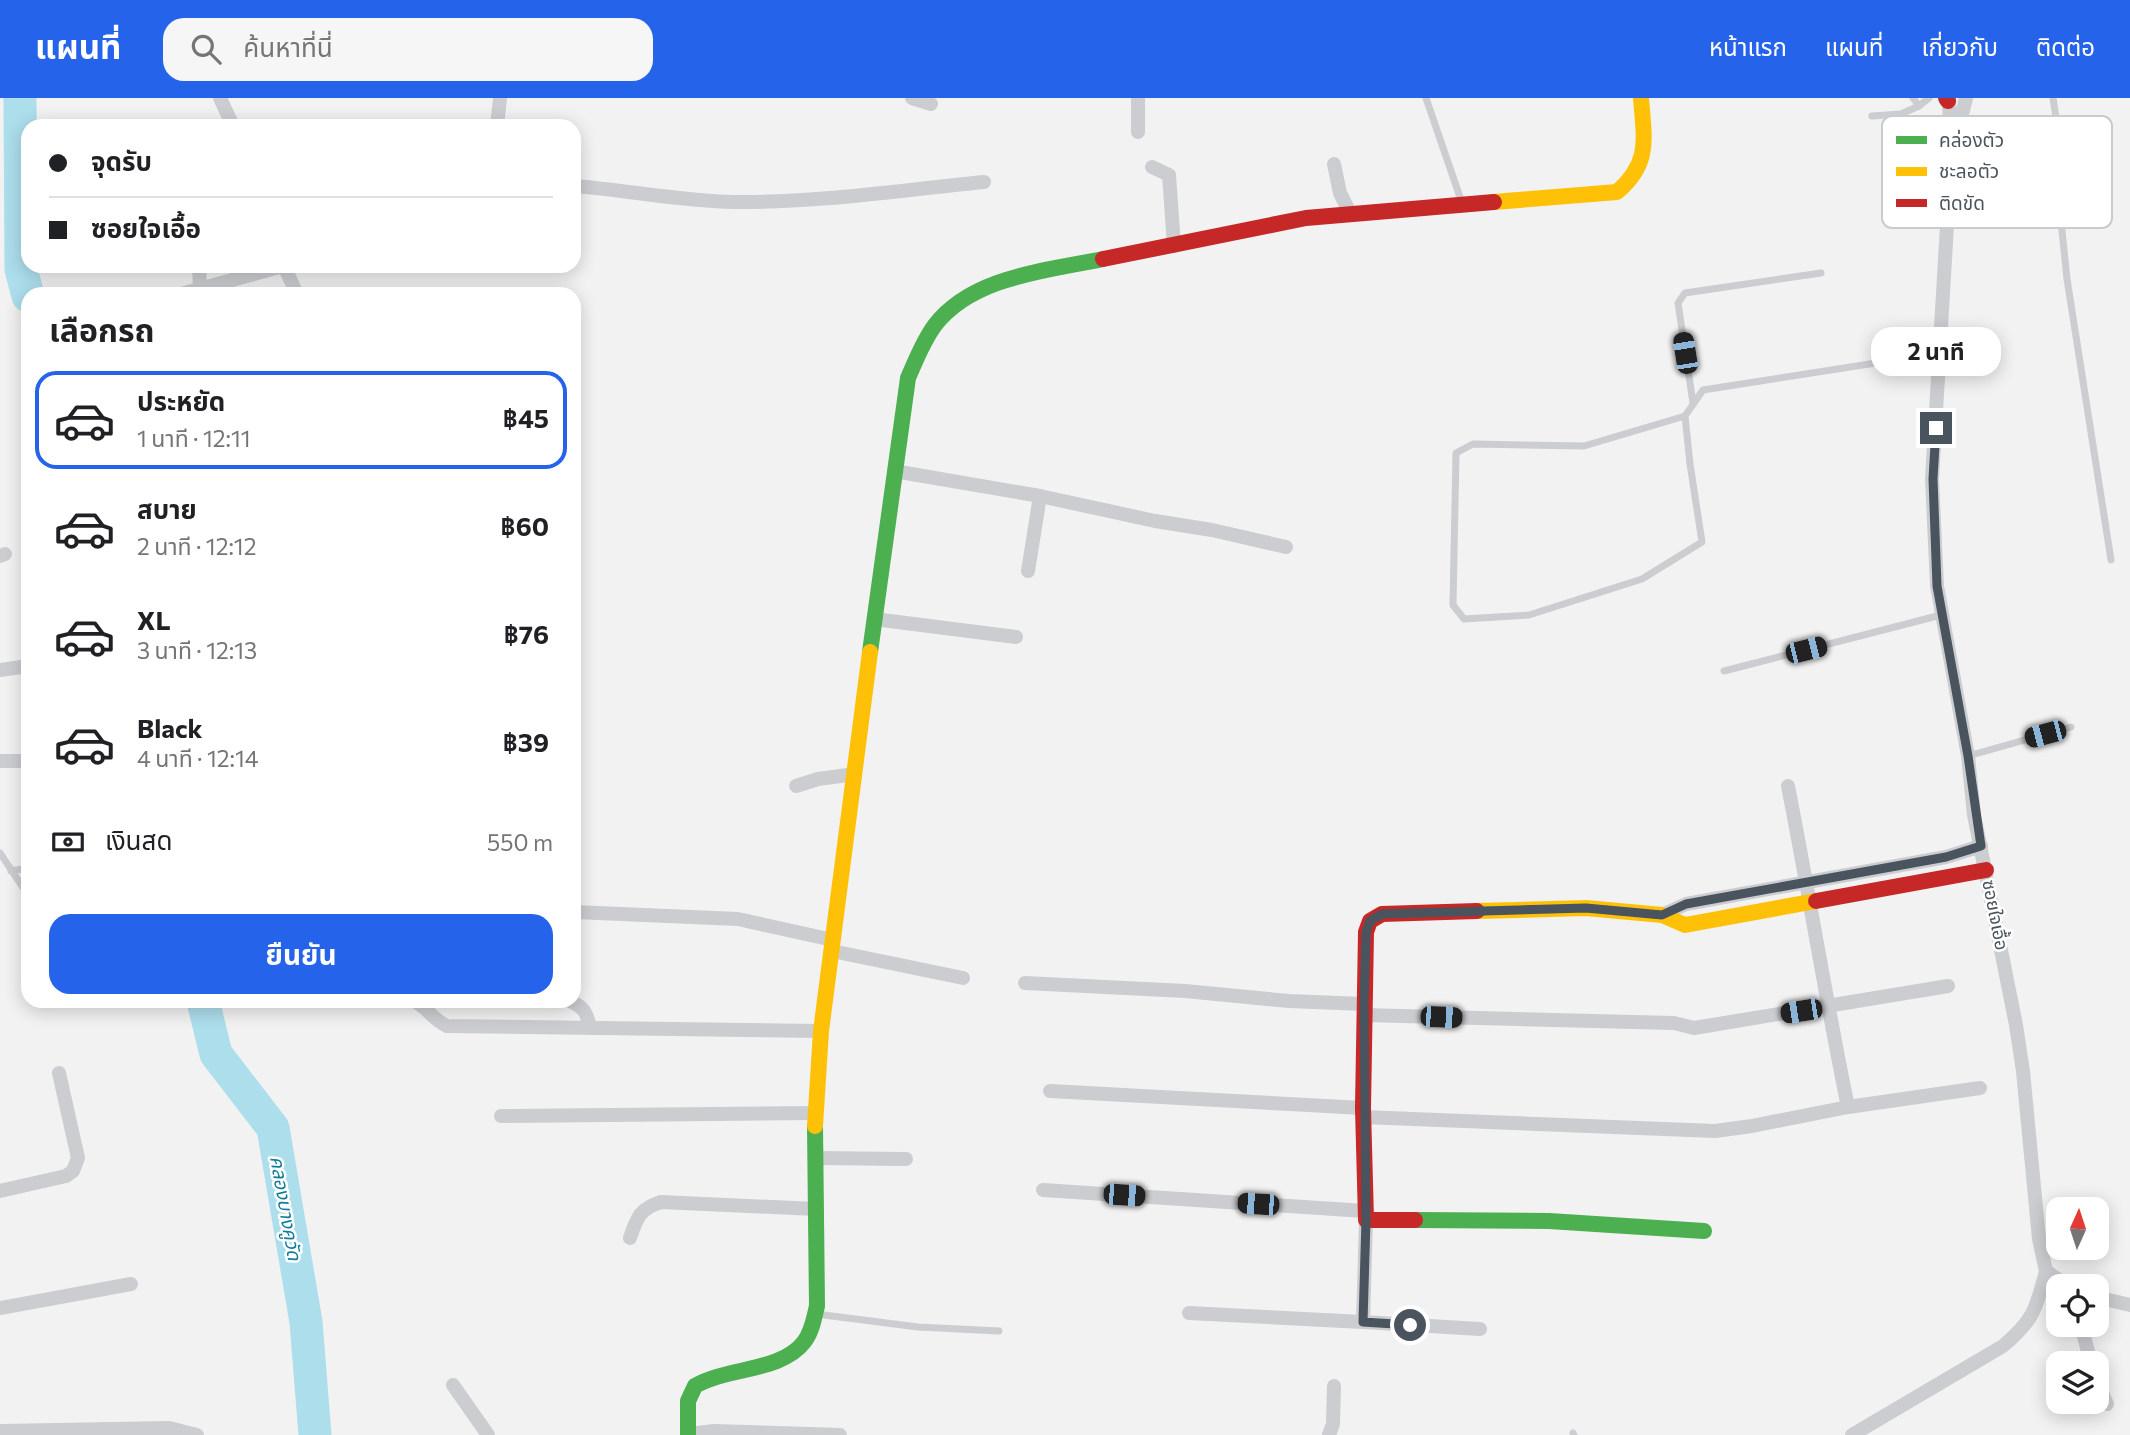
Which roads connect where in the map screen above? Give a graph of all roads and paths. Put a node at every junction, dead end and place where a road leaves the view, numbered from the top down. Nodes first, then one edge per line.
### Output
1 (220, 98) edge
2 (500, 98) edge
3 (912, 98) edge
4 (1138, 98) edge
5 (1426, 98) edge
6 (1641, 98) edge
7 (1913, 98) edge
8 (1929, 98) edge
9 (1966, 98) edge
10 (2053, 98) edge
11 (931, 104) dead end
12 (1919, 106) junction
13 (1872, 116) dead end
14 (1962, 116) edge
15 (2056, 116) edge
16 (230, 119) edge
17 (498, 119) edge
18 (1138, 132) dead end
19 (1334, 164) dead end
20 (1152, 167) dead end
21 (984, 182) dead end
22 (581, 187) edge
23 (1462, 204) junction
24 (1350, 213) junction
25 (1947, 228) edge
26 (2062, 228) edge
27 (1174, 246) junction
28 (250, 273) edge
29 (1821, 273) dead end
30 (206, 287) edge
31 (1941, 352) junction
32 (1693, 404) junction
33 (1685, 416) junction
34 (894, 471) junction
35 (1040, 496) junction
36 (1286, 547) dead end
37 (2110, 560) dead end
38 (1028, 571) dead end
39 (1941, 615) junction
40 (874, 619) junction
41 (1016, 637) dead end
42 (21, 667) edge
43 (0, 670) edge
44 (1724, 671) dead end
45 (2071, 727) dead end
46 (1968, 756) junction
47 (0, 761) edge
48 (21, 761) edge
49 (855, 774) junction
50 (796, 786) dead end
51 (1788, 786) dead end
52 (1981, 846) junction
53 (0, 853) edge
54 (21, 869) edge
55 (1986, 870) junction
56 (11, 871) junction
57 (1807, 882) junction
58 (21, 885) edge
59 (1811, 902) junction
60 (581, 912) edge
61 (1662, 915) junction
62 (832, 945) junction
63 (963, 978) dead end
64 (1025, 983) dead end
65 (1948, 986) dead end
66 (581, 1006) edge
67 (1828, 1006) junction
68 (425, 1008) edge
69 (1364, 1009) junction
70 (590, 1028) junction
71 (821, 1031) junction
72 (60, 1073) dead end
73 (1980, 1088) dead end
74 (1050, 1091) dead end
75 (1848, 1107) junction
76 (1363, 1112) junction
77 (816, 1113) junction
78 (501, 1116) dead end
79 (816, 1158) junction
80 (906, 1159) dead end
81 (1043, 1190) dead end
82 (0, 1191) edge
83 (816, 1209) junction
84 (1366, 1215) junction
85 (1704, 1231) dead end
86 (631, 1238) dead end
87 (2046, 1271) junction
88 (2050, 1274) edge
89 (131, 1283) dead end
90 (2109, 1300) edge
91 (2130, 1305) edge
92 (0, 1308) edge
93 (1189, 1313) dead end
94 (815, 1314) junction
95 (1363, 1322) junction
96 (1480, 1329) dead end
97 (999, 1331) dead end
98 (453, 1385) dead end
99 (1334, 1386) dead end
100 (0, 1431) edge
101 (197, 1435) edge
102 (488, 1435) edge
103 (687, 1435) edge
104 (840, 1435) edge
105 (1329, 1435) edge
106 (1852, 1435) edge

1 - 16 street
2 - 17 street
3 - 11 street
4 - 18 street
5 - 23 lane
6 - 23 street
7 - 12 lane
8 - 12 lane
9 - 14 street
10 - 15 lane
12 - 13 lane
19 - 24 street
20 - 27 street
21 - 22 street
23 - 24 street
24 - 27 street
25 - 31 street, ซอยใจเอื้อ
26 - 37 lane
27 - 34 street
28 - 30 street
29 - 32 lane
31 - 32 lane
31 - 39 street, ซอยใจเอื้อ
32 - 33 lane
33 - 33 lane
34 - 35 street
34 - 40 street
35 - 36 street
35 - 38 street
39 - 44 lane
39 - 46 street, ซอยใจเอื้อ
40 - 41 street
40 - 49 street
42 - 43 street
45 - 46 lane
46 - 52 street, ซอยใจเอื้อ
47 - 48 street
49 - 50 street
49 - 62 street
51 - 57 street
52 - 55 street, ซอยใจเอื้อ
52 - 57 street
53 - 56 lane
54 - 56 lane
55 - 59 street
55 - 87 street, ซอยใจเอื้อ
56 - 58 lane
57 - 59 street
57 - 61 street
59 - 61 street
59 - 67 street
60 - 62 street
61 - 69 street
62 - 63 street
62 - 71 street
64 - 69 street
65 - 67 street
66 - 70 street
67 - 69 street
67 - 75 street
68 - 70 street
69 - 76 street
70 - 71 street
71 - 77 street
72 - 82 street
73 - 75 street
74 - 76 street
75 - 76 street
76 - 84 street
77 - 78 street
77 - 79 street
79 - 80 street
79 - 83 street
81 - 84 street
83 - 86 street
83 - 94 street
84 - 85 street
84 - 95 street
87 - 88 street
87 - 106 street
89 - 92 street
90 - 91 street
93 - 95 street
94 - 97 lane
94 - 103 street
95 - 96 street
98 - 102 street
99 - 105 street
100 - 101 street
103 - 104 street

